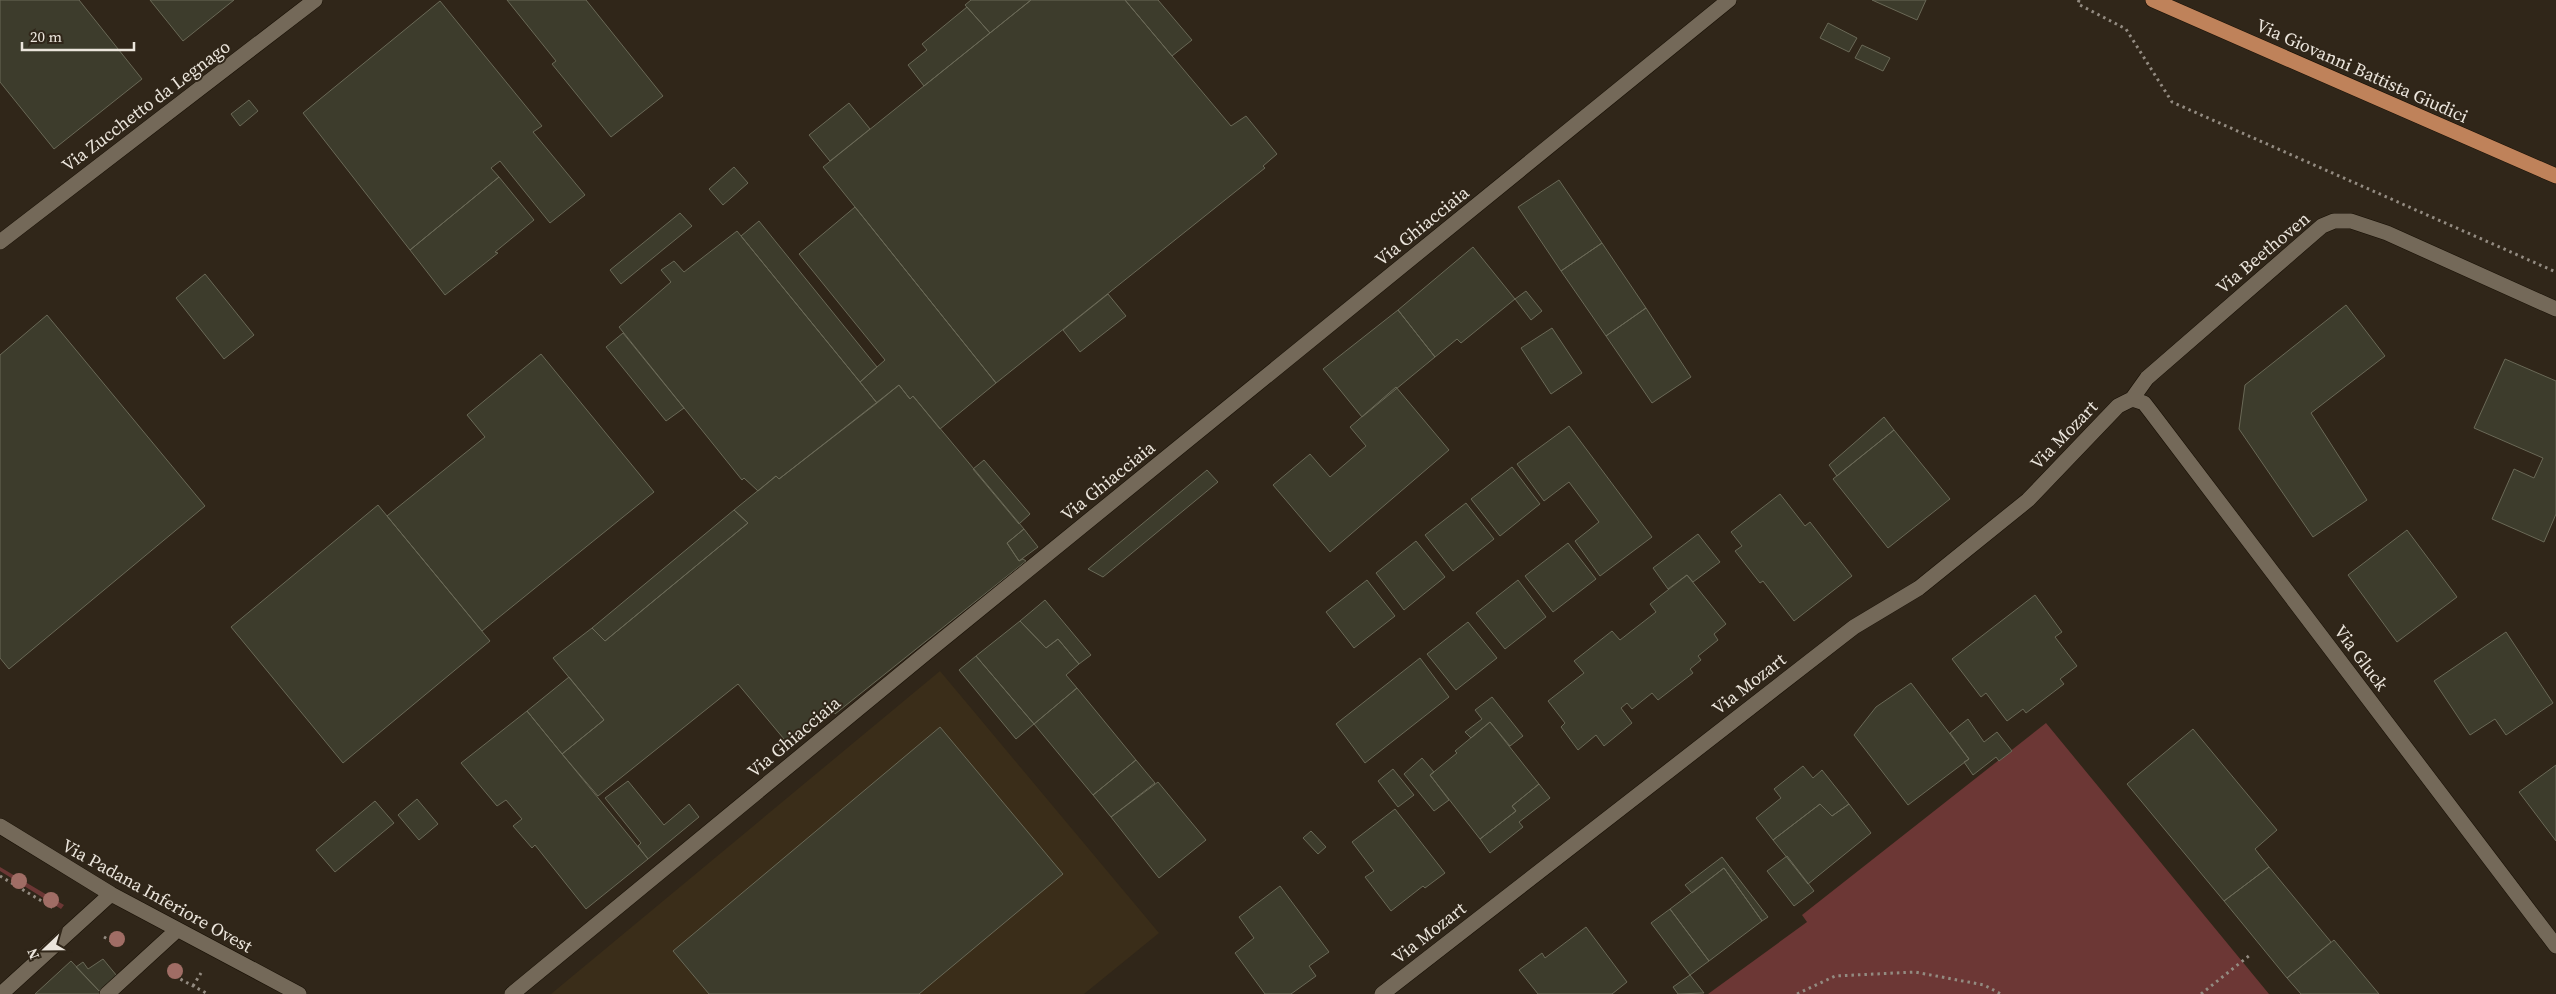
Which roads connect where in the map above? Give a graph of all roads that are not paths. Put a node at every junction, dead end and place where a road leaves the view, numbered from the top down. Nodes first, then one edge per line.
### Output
1 (316, 0) edge
2 (1730, 0) edge
3 (2153, 0) edge
4 (2556, 176) edge
5 (0, 242) edge
6 (2556, 309) edge
7 (2132, 399) junction
8 (0, 826) edge
9 (112, 894) junction
10 (177, 930) junction
11 (2556, 946) edge
12 (1, 994) edge
13 (107, 994) edge
14 (299, 994) edge
15 (512, 994) edge
16 (1382, 994) edge

1 - 5 street, Via Zucchetto da Legnago
2 - 15 street, Via Ghiacciaia
3 - 4 main road, Via Giovanni Battista Giudici
6 - 7 street, Via Beethoven
7 - 11 street, Via Gluck
7 - 16 street, Via Mozart
8 - 9 street, Via Padana Inferiore Ovest
9 - 10 street, Via Padana Inferiore Ovest
9 - 12 street
10 - 13 street
10 - 14 street, Via Padana Inferiore Ovest

